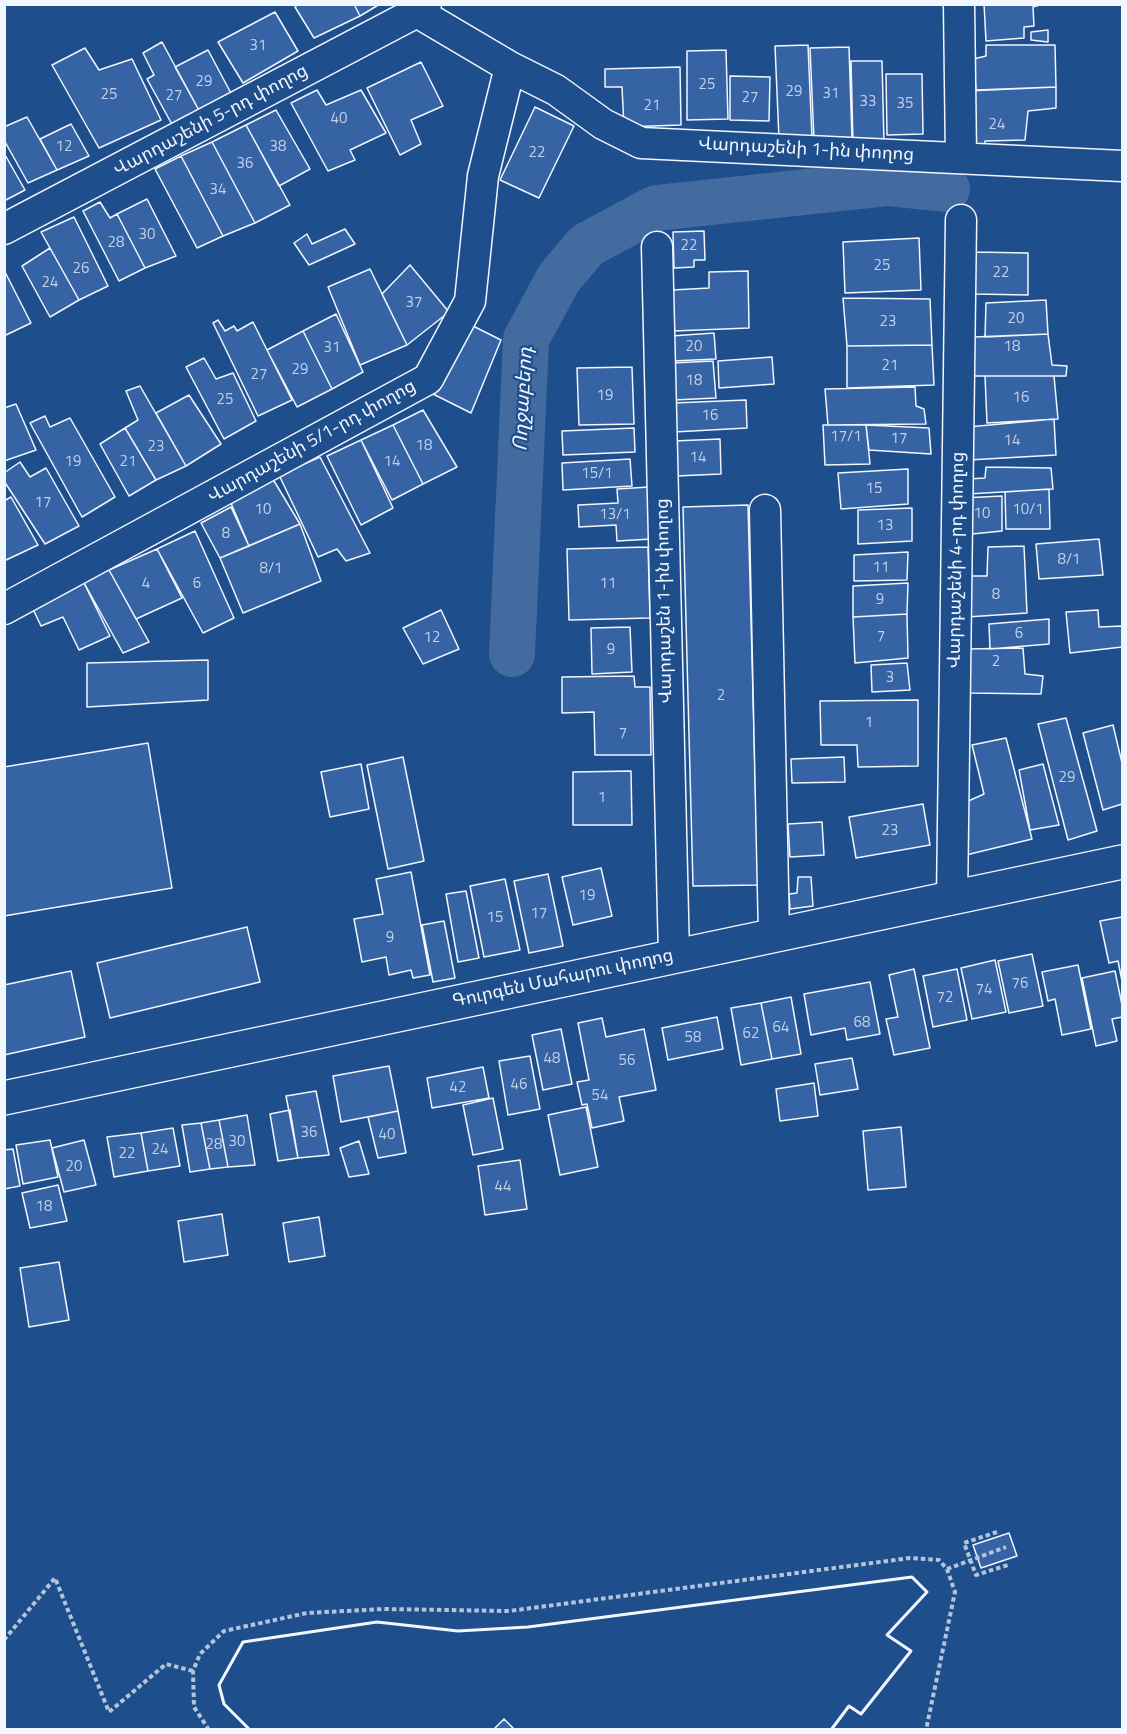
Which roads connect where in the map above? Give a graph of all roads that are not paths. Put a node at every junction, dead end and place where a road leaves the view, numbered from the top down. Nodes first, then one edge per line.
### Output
1 (959, 4) edge
2 (421, 7) edge
3 (510, 67) junction
4 (961, 157) junction
5 (1122, 166) edge
6 (961, 220) dead end
7 (4, 229) edge
8 (657, 247) dead end
9 (765, 510) dead end
10 (4, 609) edge
11 (1122, 862) edge
12 (952, 899) junction
13 (774, 935) junction
14 (674, 956) junction
15 (4, 1098) edge

1 - 4 street
2 - 3 street, Վարդաշենի 1-ին փողոց
2 - 7 street, Վարդաշենի 5-րդ փողոց
3 - 4 street, Վարդաշենի 1-ին փողոց
3 - 10 street, Վարդաշենի 5/1-րդ փողոց
4 - 5 street, Վարդաշենի 1-ին փողոց
6 - 12 street, Վարդաշենի 4-րդ փողոց
8 - 14 street, Վարդաշեն 1-ին փողոց
9 - 13 street
11 - 12 main road, Գուրգեն Մահարու փողոց
12 - 13 main road, Գուրգեն Մահարու փողոց
13 - 14 main road, Գուրգեն Մահարու փողոց
14 - 15 main road, Գուրգեն Մահարու փողոց

